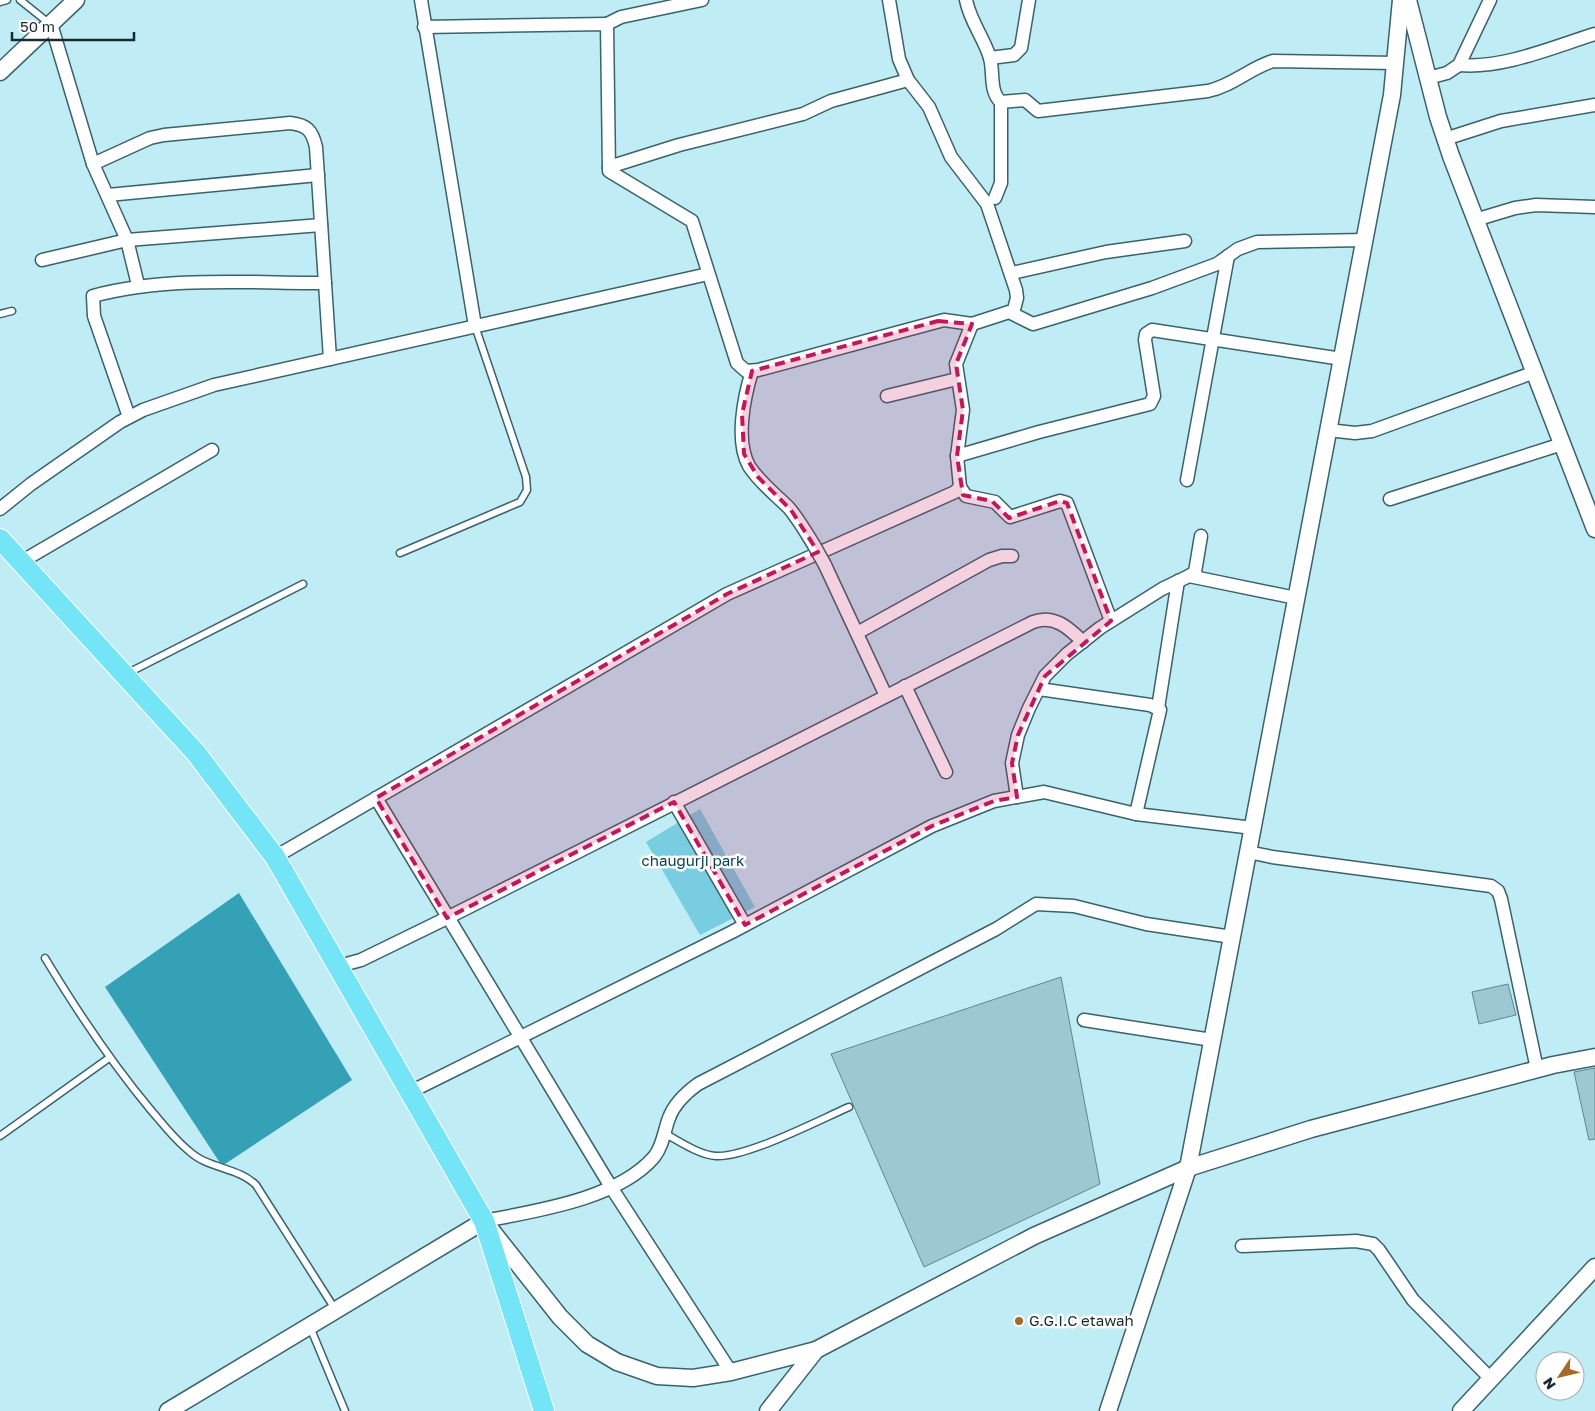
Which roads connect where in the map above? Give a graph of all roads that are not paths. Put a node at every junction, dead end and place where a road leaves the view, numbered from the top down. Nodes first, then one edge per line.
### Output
1 (7, 0) edge
2 (20, 0) edge
3 (76, 0) edge
4 (421, 0) edge
5 (702, 0) edge
6 (889, 0) edge
7 (966, 0) edge
8 (1029, 0) edge
9 (1400, 0) edge
10 (1408, 0) edge
11 (1490, 0) edge
12 (0, 2) edge
13 (51, 24) junction
14 (607, 24) junction
15 (424, 27) junction
16 (1595, 34) edge
17 (990, 58) junction
18 (1395, 63) junction
19 (1459, 65) junction
20 (0, 72) edge
21 (1428, 78) junction
22 (908, 80) junction
23 (1001, 102) junction
24 (1595, 105) edge
25 (1445, 139) junction
26 (93, 164) junction
27 (609, 168) junction
28 (318, 175) junction
29 (108, 195) junction
30 (995, 198) dead end
31 (1595, 207) edge
32 (1475, 220) junction
33 (321, 225) junction
34 (126, 240) junction
35 (1364, 240) junction
36 (1185, 241) dead end
37 (1228, 256) junction
38 (42, 260) dead end
39 (1012, 273) junction
40 (708, 274) junction
41 (325, 283) junction
42 (138, 285) junction
43 (12, 311) dead end
44 (0, 314) edge
45 (1017, 315) junction
46 (972, 324) junction
47 (475, 326) junction
48 (1213, 339) junction
49 (330, 358) junction
50 (1342, 360) junction
51 (752, 371) junction
52 (1535, 372) junction
53 (958, 379) junction
54 (887, 396) dead end
55 (129, 417) junction
56 (1328, 430) junction
57 (1562, 444) junction
58 (212, 450) dead end
59 (957, 456) junction
60 (1187, 480) dead end
61 (960, 487) junction
62 (1390, 499) dead end
63 (0, 509) edge
64 (1595, 529) edge
65 (1201, 536) dead end
66 (0, 539) edge
67 (400, 553) dead end
68 (1012, 556) dead end
69 (21, 562) junction
70 (1184, 578) junction
71 (303, 584) dead end
72 (1296, 598) junction
73 (1111, 621) junction
74 (856, 633) junction
75 (1083, 642) junction
76 (125, 675) junction
77 (905, 686) junction
78 (1039, 689) junction
79 (886, 696) junction
80 (1158, 708) junction
81 (946, 772) dead end
82 (1017, 797) junction
83 (376, 798) junction
84 (674, 802) junction
85 (1136, 814) junction
86 (1252, 828) junction
87 (1248, 852) junction
88 (275, 857) junction
89 (447, 918) junction
90 (745, 925) junction
91 (1232, 937) junction
92 (45, 958) dead end
93 (338, 966) junction
94 (1084, 1020) dead end
95 (522, 1037) junction
96 (1212, 1040) junction
97 (1595, 1057) edge
98 (109, 1058) junction
99 (1537, 1069) junction
100 (410, 1092) junction
101 (849, 1107) dead end
102 (664, 1133) junction
103 (0, 1136) edge
104 (1188, 1168) junction
105 (612, 1187) junction
106 (484, 1221) junction
107 (1242, 1246) dead end
108 (1595, 1267) edge
109 (336, 1310) junction
110 (310, 1326) junction
111 (816, 1350) junction
112 (731, 1372) junction
113 (1491, 1379) junction
114 (168, 1411) edge
115 (345, 1411) edge
116 (544, 1411) edge
117 (768, 1411) edge
118 (1108, 1411) edge
119 (1461, 1411) edge

1 - 12 lane
2 - 13 lane
3 - 13 street
4 - 15 street
5 - 14 street
6 - 22 street
7 - 17 street
8 - 17 street
9 - 18 street
10 - 21 street
11 - 19 street
13 - 20 street
13 - 26 street
14 - 15 street
14 - 27 street
15 - 47 street
16 - 19 street
17 - 23 street
18 - 23 street
18 - 35 street
19 - 21 street
21 - 25 street
22 - 27 street
22 - 39 street
23 - 30 street
24 - 25 street
25 - 32 street
26 - 28 street
26 - 29 street
27 - 40 street
28 - 29 street
28 - 33 street
29 - 34 street
31 - 32 street
32 - 52 street
33 - 34 street
33 - 41 street
34 - 38 street
34 - 42 street
35 - 37 street
35 - 50 street
36 - 39 street
37 - 45 street
37 - 48 street
39 - 45 street
40 - 47 street
40 - 51 street
41 - 42 street
41 - 49 street
42 - 55 street
43 - 44 lane
45 - 46 street
46 - 51 street
46 - 53 street
47 - 49 street
47 - 67 lane
48 - 50 street
48 - 59 street
48 - 60 street
49 - 55 street
50 - 56 street
51 - 74 street, bridge
52 - 56 street
52 - 57 street
53 - 54 street
53 - 59 street
55 - 63 street
56 - 72 street
57 - 62 street
57 - 64 street
58 - 69 street
59 - 61 street
61 - 73 street
61 - 83 street
65 - 70 street
66 - 69 main road
68 - 74 street
69 - 76 main road
70 - 72 street
70 - 73 street
70 - 80 street
71 - 76 lane
72 - 86 street
73 - 75 street
74 - 79 street
75 - 77 street
75 - 78 street
76 - 88 main road
77 - 79 street
77 - 81 street
78 - 80 street
78 - 82 street
79 - 84 street
80 - 85 street
82 - 85 street
82 - 90 street
83 - 88 street
83 - 89 street
84 - 89 street
84 - 90 street
85 - 86 street
86 - 87 street
87 - 91 street
87 - 99 street
88 - 93 main road
89 - 93 street
89 - 95 street
90 - 95 street
91 - 96 street
91 - 102 street
92 - 98 lane
93 - 100 main road
94 - 96 street
95 - 100 street
95 - 105 street
96 - 104 street
97 - 99 street
98 - 103 lane
98 - 109 lane
99 - 104 street
100 - 106 main road
101 - 102 lane
102 - 105 street
104 - 111 street
104 - 118 street
105 - 106 street
105 - 112 street
106 - 109 street
106 - 112 street
106 - 116 main road
107 - 113 street
108 - 113 street
109 - 110 street
110 - 114 street
110 - 115 lane
111 - 112 street
111 - 117 street
113 - 119 street

